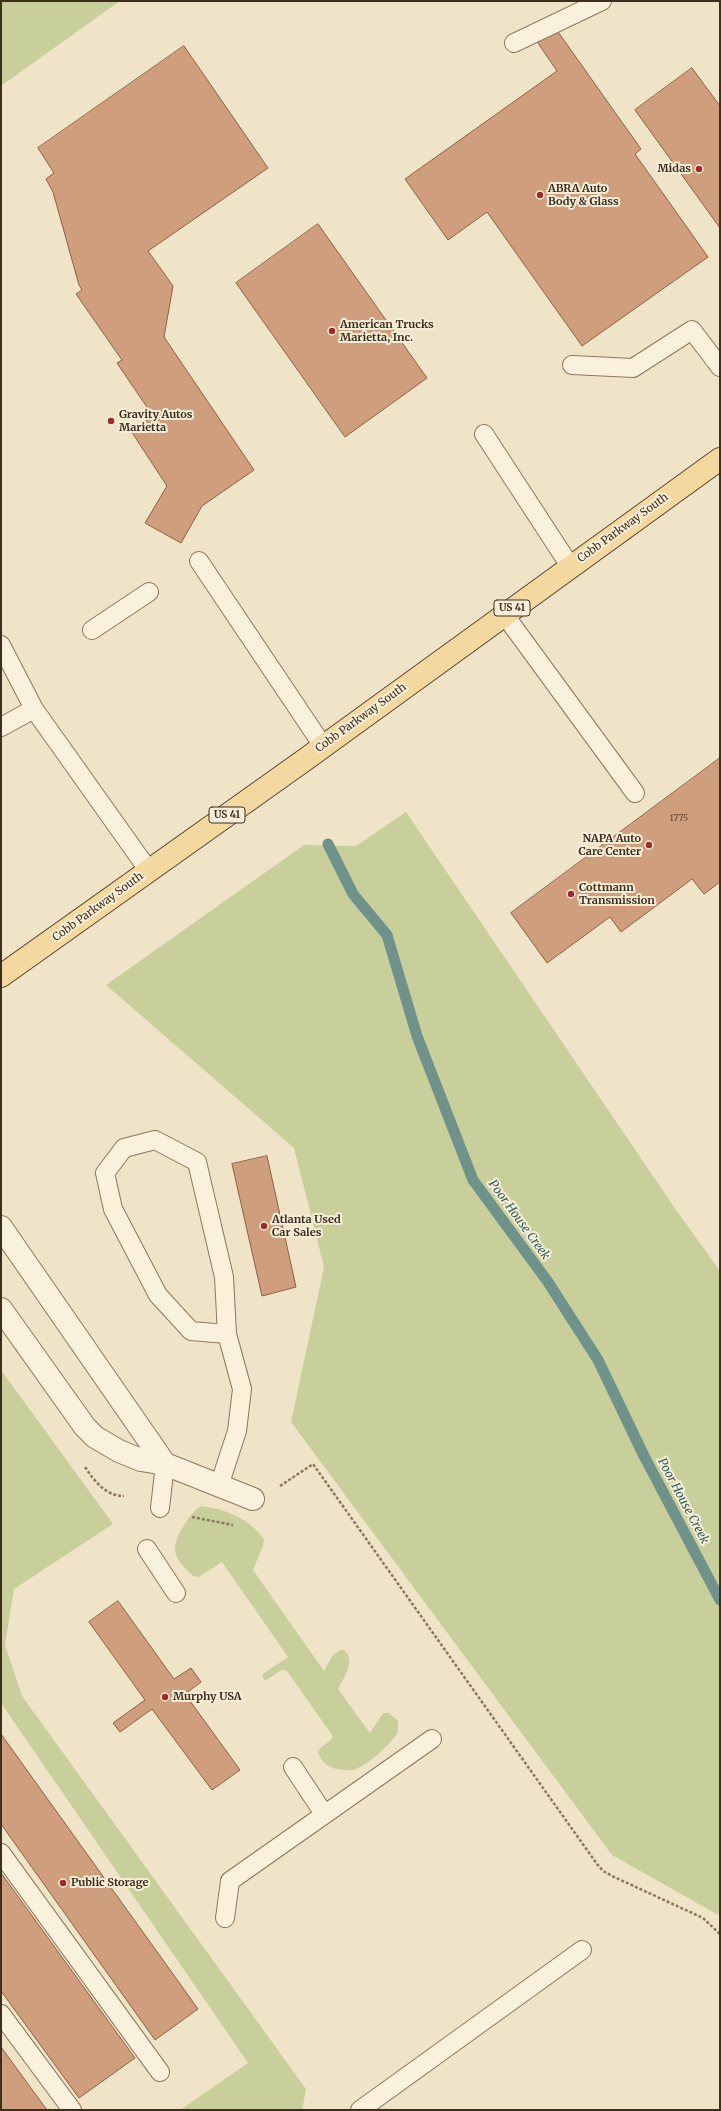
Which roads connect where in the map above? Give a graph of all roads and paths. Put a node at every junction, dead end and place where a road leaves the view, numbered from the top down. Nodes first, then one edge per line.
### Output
1 (602, 1) edge
2 (514, 43) dead end
3 (572, 365) dead end
4 (720, 367) edge
5 (484, 434) dead end
6 (720, 459) edge
7 (199, 561) dead end
8 (570, 566) junction
9 (149, 592) dead end
10 (504, 614) junction
11 (92, 630) dead end
12 (1, 645) edge
13 (34, 709) junction
14 (1, 727) edge
15 (323, 746) junction
16 (635, 793) dead end
17 (149, 871) junction
18 (2, 978) edge
19 (1, 1227) edge
20 (1, 1309) edge
21 (227, 1334) junction
22 (166, 1464) junction
23 (219, 1486) junction
24 (278, 1487) dead end
25 (113, 1496) dead end
26 (124, 1496) dead end
27 (253, 1499) dead end
28 (160, 1508) dead end
29 (192, 1517) dead end
30 (239, 1526) dead end
31 (147, 1549) dead end
32 (176, 1593) dead end
33 (432, 1739) dead end
34 (293, 1767) dead end
35 (324, 1814) junction
36 (1, 1853) edge
37 (225, 1918) dead end
38 (720, 1934) edge
39 (582, 1950) dead end
40 (1, 2014) edge
41 (160, 2072) dead end
42 (72, 2110) edge
43 (360, 2110) edge

1 - 2 lane
3 - 4 lane
5 - 8 lane
6 - 8 main road, Cobb Parkway South / US 41
7 - 15 lane
8 - 10 main road, Cobb Parkway South / US 41
9 - 11 lane
10 - 15 main road, Cobb Parkway South / US 41
10 - 16 lane
12 - 13 lane
13 - 14 lane
13 - 17 lane
15 - 17 main road, Cobb Parkway South / US 41
17 - 18 main road, Cobb Parkway South / US 41
19 - 22 street
20 - 22 street
21 - 21 lane
21 - 23 lane
22 - 23 street
22 - 28 lane
23 - 27 street
24 - 38 path
25 - 26 path
29 - 30 path
31 - 32 lane
33 - 35 lane
34 - 35 lane
35 - 37 lane
36 - 41 lane
39 - 43 lane
40 - 42 lane

